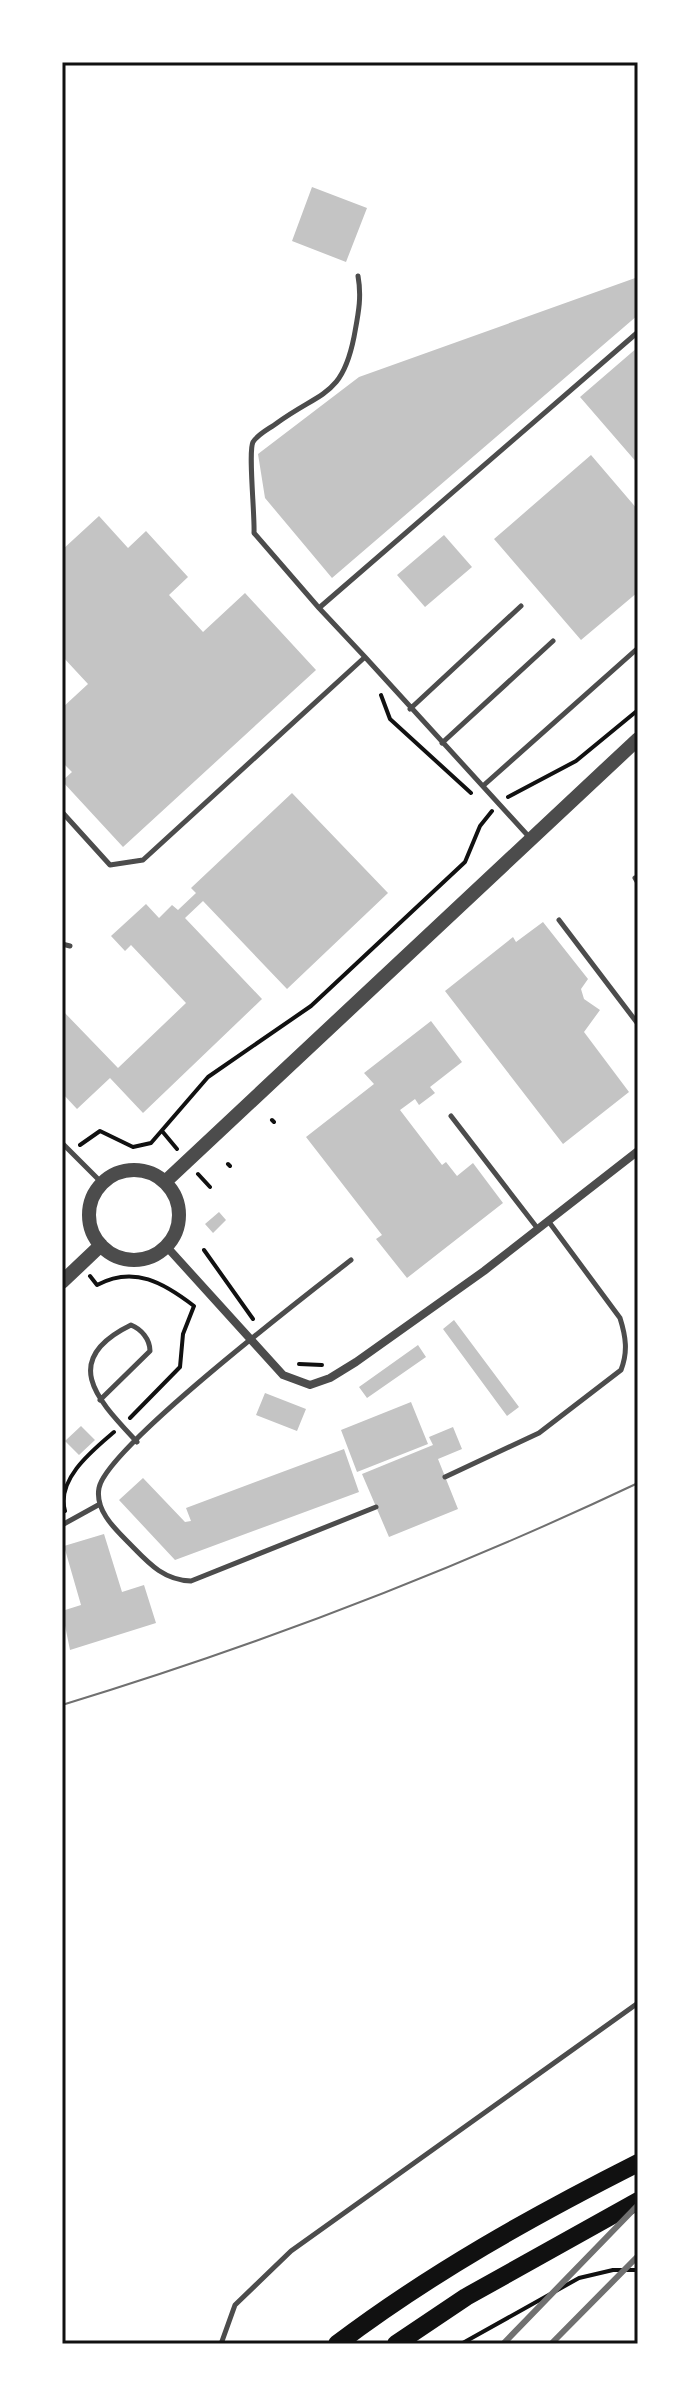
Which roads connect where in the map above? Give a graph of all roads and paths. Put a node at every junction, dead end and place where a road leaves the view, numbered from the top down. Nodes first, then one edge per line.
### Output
1 (358, 276) dead end
2 (638, 332) edge
3 (521, 606) dead end
4 (319, 608) junction
5 (553, 641) dead end
6 (638, 648) edge
7 (365, 657) junction
8 (381, 694) dead end
9 (410, 709) junction
10 (638, 710) edge
11 (638, 739) edge
12 (442, 743) junction
13 (484, 785) junction
14 (474, 796) dead end
15 (499, 804) junction
16 (484, 805) dead end
17 (62, 812) edge
18 (490, 814) junction
19 (532, 840) junction
20 (559, 920) dead end
21 (62, 944) edge
22 (70, 946) dead end
23 (638, 1024) edge
24 (451, 1116) dead end
25 (62, 1143) edge
26 (638, 1151) edge
27 (73, 1153) junction
28 (165, 1182) junction
29 (102, 1183) junction
30 (549, 1222) junction
31 (538, 1230) junction
32 (101, 1245) junction
33 (166, 1246) junction
34 (204, 1250) dead end
35 (351, 1260) dead end
36 (62, 1282) edge
37 (262, 1330) junction
38 (249, 1340) junction
39 (335, 1358) dead end
40 (293, 1362) dead end
41 (100, 1400) junction
42 (137, 1442) junction
43 (445, 1477) dead end
44 (100, 1504) junction
45 (376, 1507) dead end
46 (62, 1525) edge
47 (638, 2003) edge
48 (638, 2163) edge
49 (638, 2201) edge
50 (638, 2270) edge
51 (221, 2344) edge
52 (337, 2344) edge
53 (396, 2344) edge
54 (461, 2344) edge

1 - 4 lane
2 - 4 lane
3 - 9 lane
4 - 7 lane
5 - 12 lane
6 - 13 lane
7 - 9 lane
7 - 17 lane
8 - 14 path
9 - 12 lane
10 - 15 path
11 - 19 street
12 - 13 lane
13 - 15 lane
15 - 18 path
15 - 19 lane
16 - 18 path
18 - 27 path
19 - 28 street
20 - 23 lane
21 - 22 lane
24 - 31 lane
25 - 27 lane
26 - 30 street
27 - 29 lane
28 - 29 street
28 - 33 street
29 - 32 street
30 - 31 street
30 - 43 lane
31 - 38 street
32 - 33 street
32 - 36 street
33 - 38 street
34 - 37 path
35 - 37 lane
37 - 38 lane
38 - 42 lane
39 - 40 path
41 - 41 lane
41 - 42 lane
42 - 44 lane
44 - 45 lane
44 - 46 lane
47 - 51 lane
48 - 52 highway
49 - 53 highway
50 - 54 path

